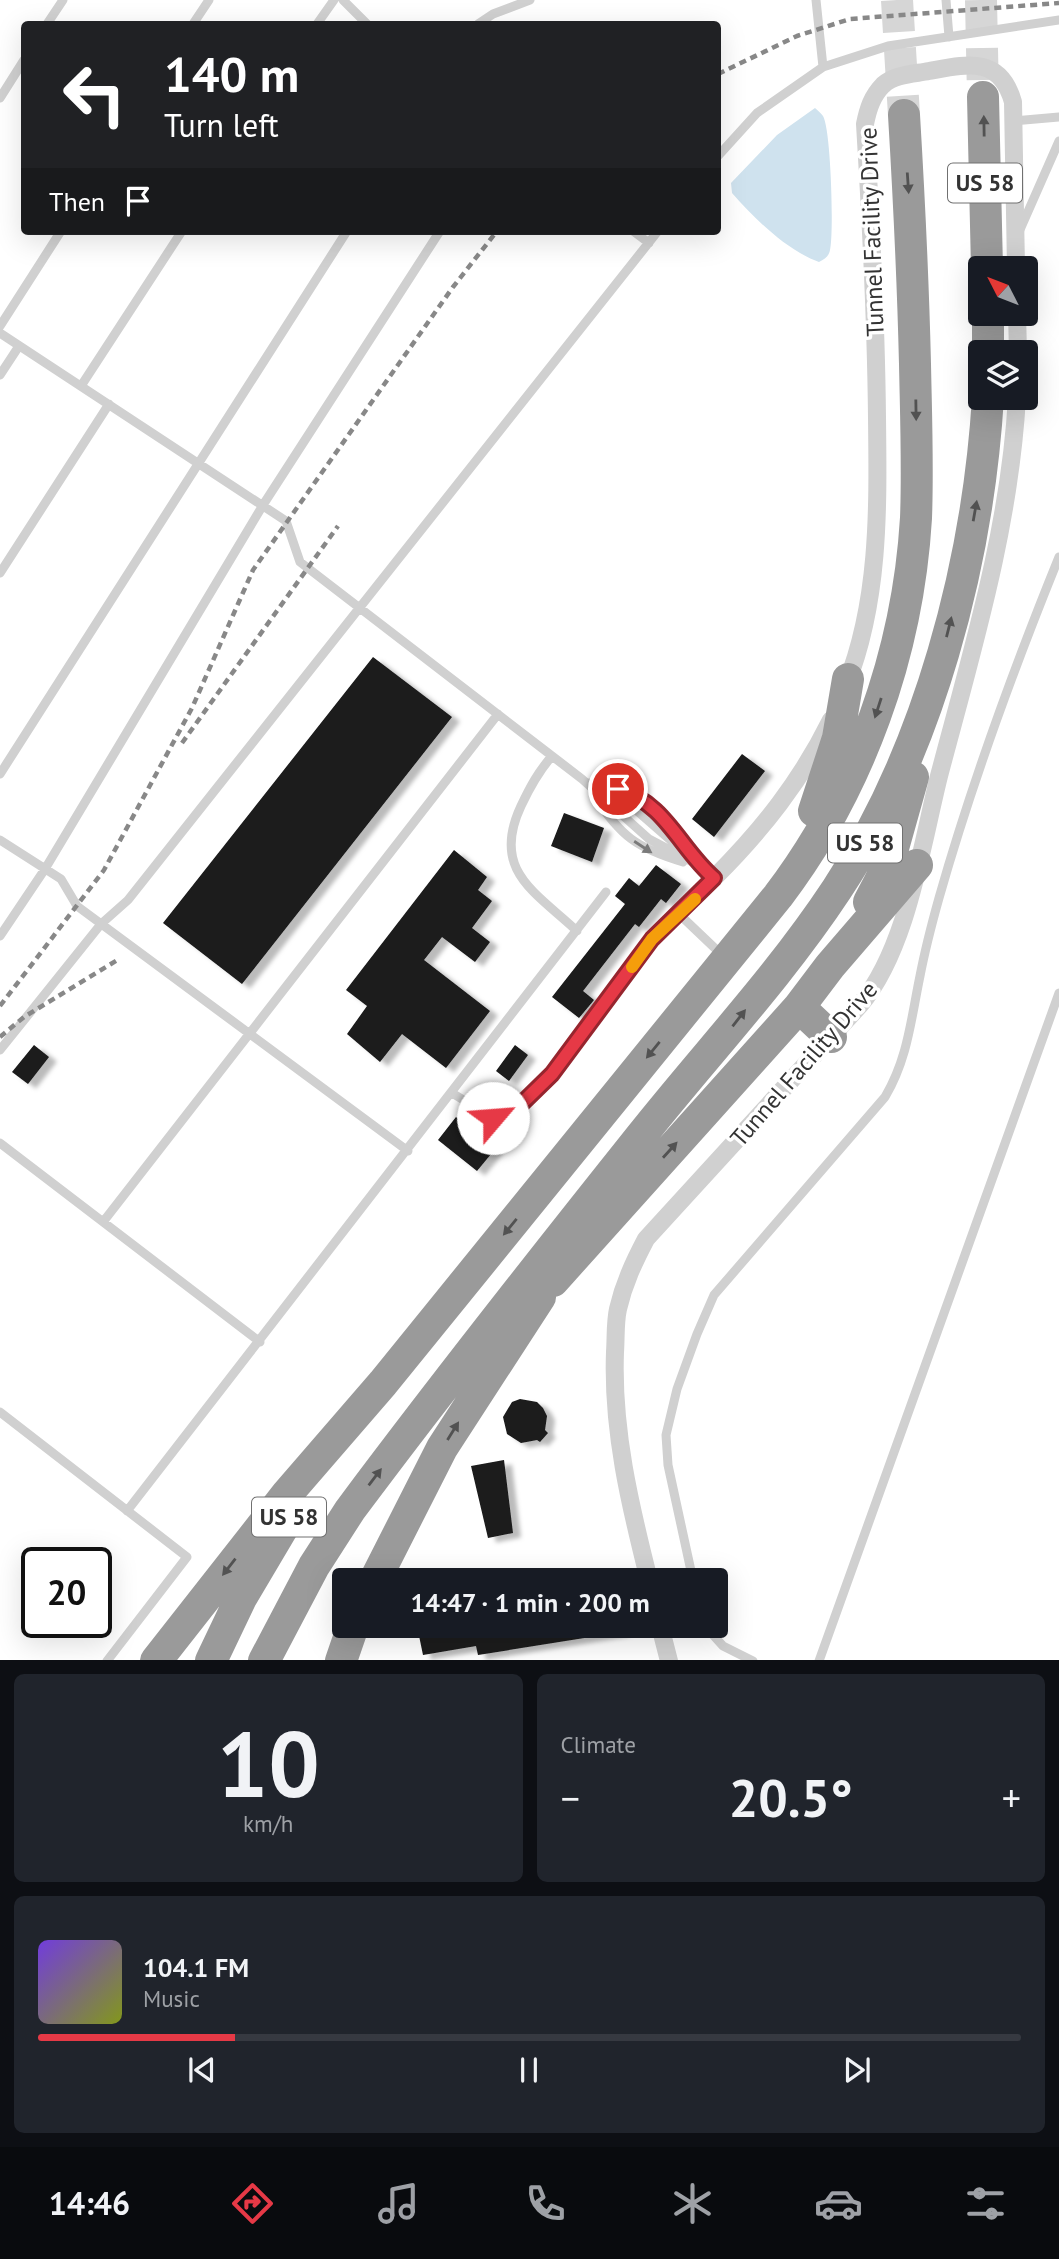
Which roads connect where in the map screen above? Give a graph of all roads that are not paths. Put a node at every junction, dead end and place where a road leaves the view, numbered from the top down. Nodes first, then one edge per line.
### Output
1 (63, 0) edge
2 (209, 0) edge
3 (334, 0) edge
4 (343, 0) edge
5 (530, 0) edge
6 (816, 0) edge
7 (946, 0) edge
8 (1059, 20) edge
9 (49, 21) edge
10 (195, 21) edge
11 (319, 21) edge
12 (364, 21) edge
13 (482, 21) edge
14 (949, 37) junction
15 (21, 65) edge
16 (823, 67) junction
17 (983, 97) tunnel mouth
18 (0, 98) edge
19 (904, 115) tunnel mouth
20 (1059, 117) edge
21 (1014, 121) junction
22 (1059, 141) edge
23 (721, 153) edge
24 (58, 235) edge
25 (179, 235) edge
26 (344, 235) edge
27 (437, 235) edge
28 (638, 235) edge
29 (655, 235) edge
30 (1016, 240) junction
31 (649, 243) junction
32 (987, 256) edge
33 (1016, 256) edge
34 (0, 326) edge
35 (0, 333) edge
36 (19, 345) junction
37 (0, 375) edge
38 (81, 386) junction
39 (109, 404) junction
40 (986, 410) edge
41 (1016, 410) edge
42 (198, 462) junction
43 (263, 505) junction
44 (1059, 557) edge
45 (0, 573) edge
46 (361, 607) junction
47 (852, 668) junction
48 (937, 672) junction
49 (498, 713) junction
50 (552, 756) junction
51 (0, 774) edge
52 (582, 779) junction
53 (0, 840) edge
54 (917, 865) junction
55 (45, 869) junction
56 (708, 873) junction
57 (606, 892) dead end
58 (680, 915) junction
59 (102, 924) junction
60 (577, 931) junction
61 (0, 936) edge
62 (727, 959) junction
63 (830, 965) junction
64 (1059, 993) edge
65 (799, 1007) junction
66 (248, 1032) junction
67 (831, 1037) junction
68 (0, 1050) edge
69 (697, 1072) junction
70 (452, 1093) junction
71 (0, 1143) edge
72 (408, 1151) junction
73 (103, 1222) junction
74 (543, 1293) junction
75 (260, 1342) junction
76 (383, 1384) junction
77 (0, 1412) edge
78 (350, 1510) junction
79 (127, 1511) junction
80 (382, 1568) edge
81 (646, 1568) edge
82 (690, 1568) edge
83 (349, 1638) edge
84 (359, 1638) edge
85 (663, 1638) edge
86 (716, 1638) edge
87 (108, 1660) edge
88 (157, 1660) edge
89 (211, 1660) edge
90 (265, 1660) edge
91 (285, 1660) edge
92 (341, 1660) edge
93 (352, 1660) edge
94 (669, 1660) edge
95 (751, 1660) edge
96 (819, 1660) edge

1 - 9 lane
2 - 10 lane
3 - 11 lane
4 - 12 lane
5 - 13 lane
6 - 16 lane
7 - 14 lane
8 - 14 lane
14 - 16 lane
15 - 18 lane
16 - 23 lane
32 -> 17 highway, US 58
19 -> 62 highway, US 58
20 - 21 lane
21 - 30 street, Tunnel Facility Drive
21 - 47 street, Tunnel Facility Drive
22 - 30 lane
24 - 34 lane
25 - 38 lane
26 - 42 lane
27 - 43 lane
28 - 31 lane
29 - 31 lane
30 - 33 street, Tunnel Facility Drive
31 - 46 lane
35 - 36 lane
36 - 37 lane
36 - 38 lane
38 - 39 lane
39 - 42 lane
39 - 45 lane
48 -> 40 highway, US 58
41 - 54 street, Tunnel Facility Drive
42 - 43 lane
42 - 51 lane
43 - 46 lane
43 - 55 lane
44 - 82 lane
46 - 49 lane
46 - 59 lane
47 - 56 street, Tunnel Facility Drive
47 - 62 highway
48 - 63 highway
69 -> 48 highway, US 58
49 - 50 lane
49 - 66 lane
50 - 52 lane
50 - 60 lane
52 -> 56 lane
52 - 56 lane
53 - 55 lane
54 - 63 highway
54 - 67 street, Tunnel Facility Drive
55 - 59 lane
55 - 61 lane
56 - 58 lane
57 - 60 lane
58 - 62 lane
58 - 70 lane
59 - 66 lane
59 - 68 lane
60 - 70 lane
62 -> 76 highway, US 58
63 - 65 highway
64 - 96 lane
65 - 67 highway
74 -> 65 highway
66 - 72 lane
66 - 73 lane
67 - 81 street, Tunnel Facility Drive
69 - 74 highway, US 58
78 -> 69 highway
70 - 72 lane
71 - 73 lane
72 - 75 lane
73 - 75 lane
80 -> 74 highway, US 58
75 - 79 lane
76 -> 88 highway
76 - 89 highway, US 58
77 - 79 lane
78 - 90 highway
78 - 91 highway
79 - 87 lane
83 - 92 highway
84 - 93 highway
85 - 94 street
86 - 95 lane

